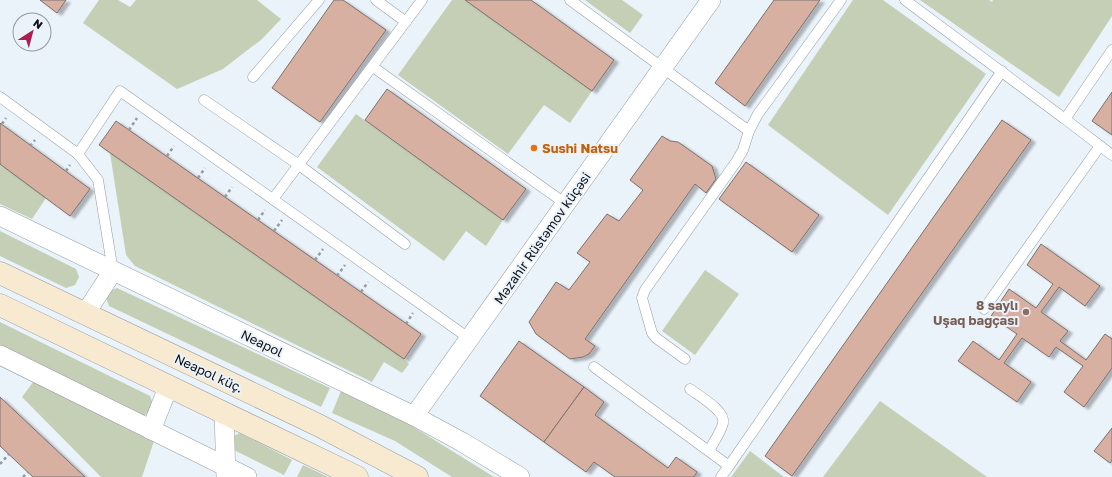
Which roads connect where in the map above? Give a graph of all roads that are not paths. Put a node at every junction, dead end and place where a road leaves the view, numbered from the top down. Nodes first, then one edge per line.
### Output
1 (319, 0) edge
2 (376, 0) edge
3 (422, 0) edge
4 (570, 0) edge
5 (711, 0) edge
6 (841, 0) edge
7 (905, 0) edge
8 (406, 22) junction
9 (1112, 50) edge
10 (373, 67) junction
11 (663, 67) junction
12 (1002, 71) junction
13 (253, 77) dead end
14 (0, 97) edge
15 (204, 100) dead end
16 (1065, 119) junction
17 (749, 131) junction
18 (1100, 146) junction
19 (78, 154) junction
20 (1112, 156) edge
21 (299, 165) junction
22 (273, 198) junction
23 (566, 204) junction
24 (0, 216) edge
25 (405, 244) dead end
26 (113, 271) junction
27 (0, 273) edge
28 (0, 305) edge
29 (984, 309) dead end
30 (85, 314) junction
31 (470, 339) junction
32 (0, 355) edge
33 (685, 358) dead end
34 (594, 367) dead end
35 (169, 385) junction
36 (690, 389) dead end
37 (224, 412) junction
38 (414, 416) junction
39 (151, 430) junction
40 (709, 452) junction
41 (729, 466) junction
42 (226, 472) edge
43 (247, 477) edge
44 (358, 477) edge
45 (417, 477) edge
46 (520, 477) edge
47 (721, 477) edge

1 - 13 lane
2 - 8 lane
3 - 8 lane
4 - 11 lane
5 - 11 street, Məzahir Rüstəmov küçəsi
6 - 17 lane
7 - 12 lane
8 - 10 lane
9 - 16 lane
10 - 21 lane
10 - 23 lane
11 - 17 lane
11 - 23 street, Məzahir Rüstəmov küçəsi
12 - 16 lane
12 - 41 lane
14 - 19 lane
15 - 21 lane
16 - 18 lane
17 - 33 lane
18 - 20 lane
18 - 29 lane
19 - 22 lane
19 - 26 lane
21 - 22 lane
21 - 25 lane
22 - 31 lane
23 - 31 street, Məzahir Rüstəmov küçəsi
24 - 26 street, Neapol
26 - 30 street
26 - 38 street, Neapol
27 - 30 main road, Neapol küç.
28 - 35 main road
30 - 45 main road, Neapol küç.
31 - 38 street, Məzahir Rüstəmov küçəsi
32 - 39 street
34 - 40 lane
35 - 37 main road
35 - 39 street
36 - 40 lane
37 - 42 street
37 - 44 main road
38 - 46 street, Neapol
39 - 42 street
40 - 41 lane
41 - 47 lane
42 - 43 street

